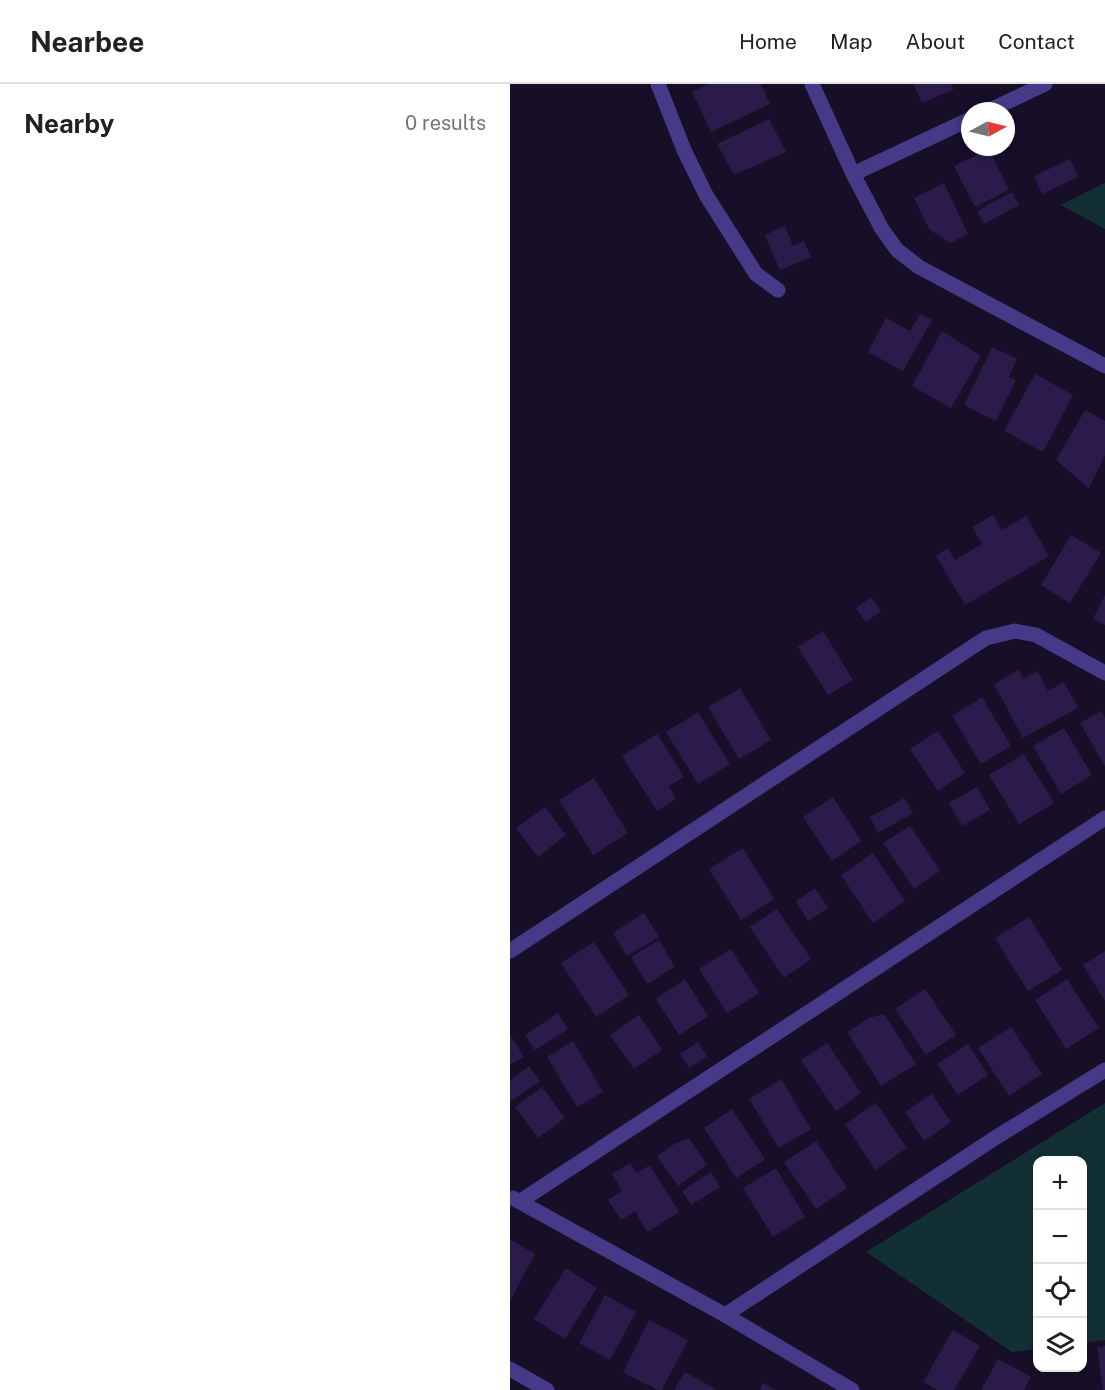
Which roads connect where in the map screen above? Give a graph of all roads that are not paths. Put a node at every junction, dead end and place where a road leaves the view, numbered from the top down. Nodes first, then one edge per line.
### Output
1 (657, 84) edge
2 (812, 84) edge
3 (1045, 84) edge
4 (1007, 102) edge
5 (961, 123) edge
6 (853, 174) junction
7 (778, 290) dead end
8 (1105, 366) edge
9 (1105, 673) edge
10 (1105, 818) edge
11 (510, 951) edge
12 (1105, 1070) edge
13 (514, 1199) edge
14 (725, 1315) junction
15 (510, 1369) edge
16 (547, 1390) edge
17 (852, 1390) edge

1 - 7 street
2 - 6 street
3 - 4 street
5 - 6 street
6 - 8 street
9 - 11 street
10 - 13 street
12 - 14 street
13 - 14 street
14 - 17 street
15 - 16 street

